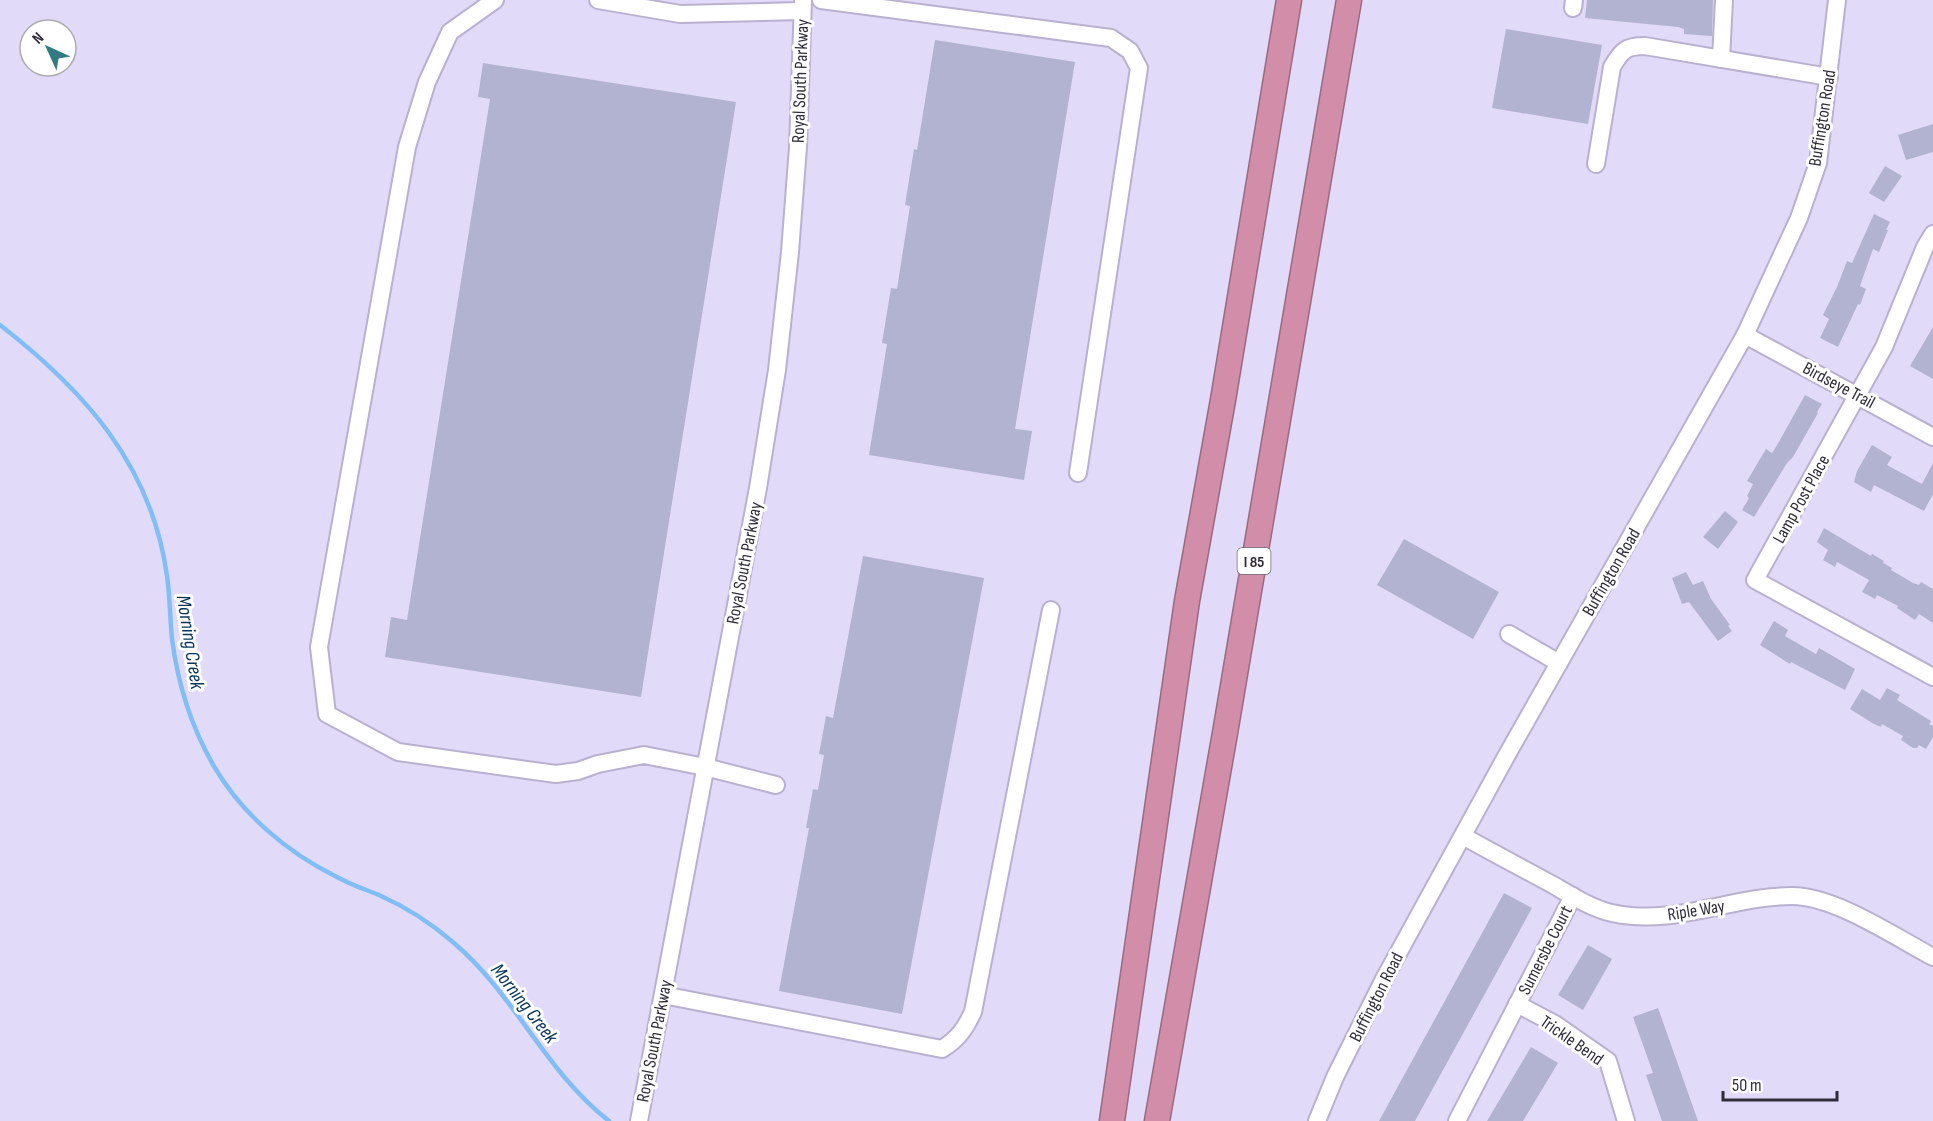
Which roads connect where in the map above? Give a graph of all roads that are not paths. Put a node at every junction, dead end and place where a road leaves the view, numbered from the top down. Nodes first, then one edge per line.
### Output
1 (495, 0) edge
2 (598, 0) edge
3 (821, 0) edge
4 (1289, 0) edge
5 (1349, 0) edge
6 (1724, 0) edge
7 (1837, 0) edge
8 (802, 5) edge
9 (1720, 59) junction
10 (1829, 76) junction
11 (1596, 164) dead end
12 (1933, 234) edge
13 (1744, 335) junction
14 (1858, 396) junction
15 (1933, 437) edge
16 (1078, 473) dead end
17 (1051, 610) dead end
18 (1509, 634) dead end
19 (1559, 663) junction
20 (1933, 677) edge
21 (705, 766) junction
22 (776, 785) dead end
23 (1463, 836) junction
24 (1573, 896) junction
25 (1933, 957) edge
26 (663, 995) junction
27 (1516, 1004) junction
28 (639, 1121) edge
29 (1112, 1121) edge
30 (1157, 1121) edge
31 (1317, 1121) edge
32 (1457, 1121) edge
33 (1626, 1121) edge

1 - 21 street
2 - 8 street
3 - 16 street
4 - 29 highway
5 - 30 highway, I 85
6 - 9 street
7 - 10 street, Buffington Road
8 - 21 street, Royal South Parkway
9 - 10 street
9 - 11 street
10 - 13 street, Buffington Road
12 - 14 street, Lamp Post Place
13 - 14 street, Birdseye Trail
13 - 19 street, Buffington Road
14 - 15 street, Birdseye Trail
14 - 20 street, Lamp Post Place
17 - 26 street
18 - 19 street
19 - 23 street, Buffington Road
21 - 22 street
21 - 26 street, Royal South Parkway
23 - 24 street, Riple Way
23 - 31 street, Buffington Road
24 - 25 street, Riple Way
24 - 27 street, Sumersbe Court
26 - 28 street, Royal South Parkway
27 - 32 street, Sumersbe Court
27 - 33 street, Trickle Bend

